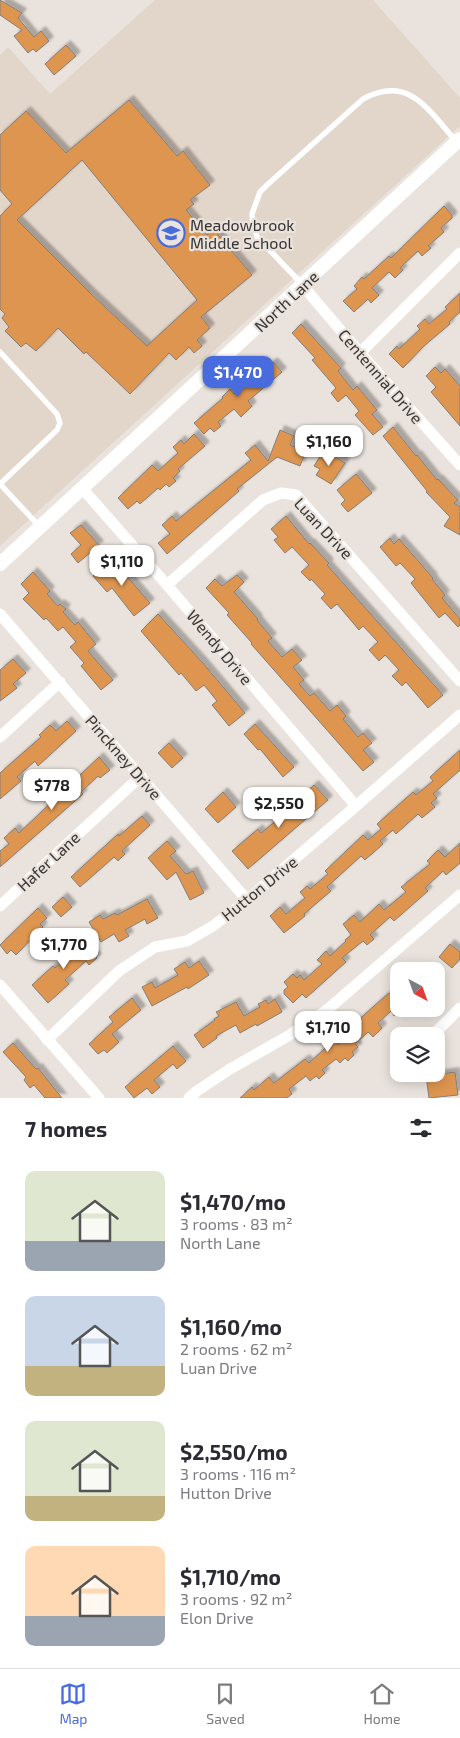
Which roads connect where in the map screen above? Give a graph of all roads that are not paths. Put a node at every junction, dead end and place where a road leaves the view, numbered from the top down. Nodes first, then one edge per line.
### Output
1 (458, 140) edge
2 (460, 253) edge
3 (303, 286) junction
4 (0, 352) edge
5 (360, 353) junction
6 (460, 465) edge
7 (0, 484) edge
8 (82, 488) junction
9 (40, 527) junction
10 (0, 564) edge
11 (168, 585) junction
12 (0, 614) edge
13 (460, 681) edge
14 (60, 682) junction
15 (460, 715) edge
16 (0, 737) edge
17 (141, 776) junction
18 (356, 806) junction
19 (460, 895) edge
20 (247, 900) junction
21 (0, 906) edge
22 (0, 985) edge
23 (460, 1008) edge
24 (441, 1027) edge
25 (48, 1040) junction
26 (99, 1098) edge
27 (189, 1098) edge

1 - 3 street, North Lane
1 - 3 lane
2 - 5 street
3 - 5 street, Centennial Drive
3 - 8 street, North Lane
4 - 7 lane
5 - 6 street, Centennial Drive
7 - 9 lane
8 - 9 street, North Lane
8 - 11 street, Wendy Drive
9 - 10 street, North Lane
11 - 13 street, Luan Drive
11 - 18 street, Wendy Drive
12 - 14 street, Pinckney Drive
14 - 16 street
14 - 17 street, Pinckney Drive
15 - 18 street, Hutton Drive
17 - 20 street, Pinckney Drive
17 - 21 street, Hafer Lane
18 - 20 street, Hutton Drive
19 - 27 street
20 - 25 street, Hutton Drive
22 - 25 street
23 - 24 street
25 - 26 street

